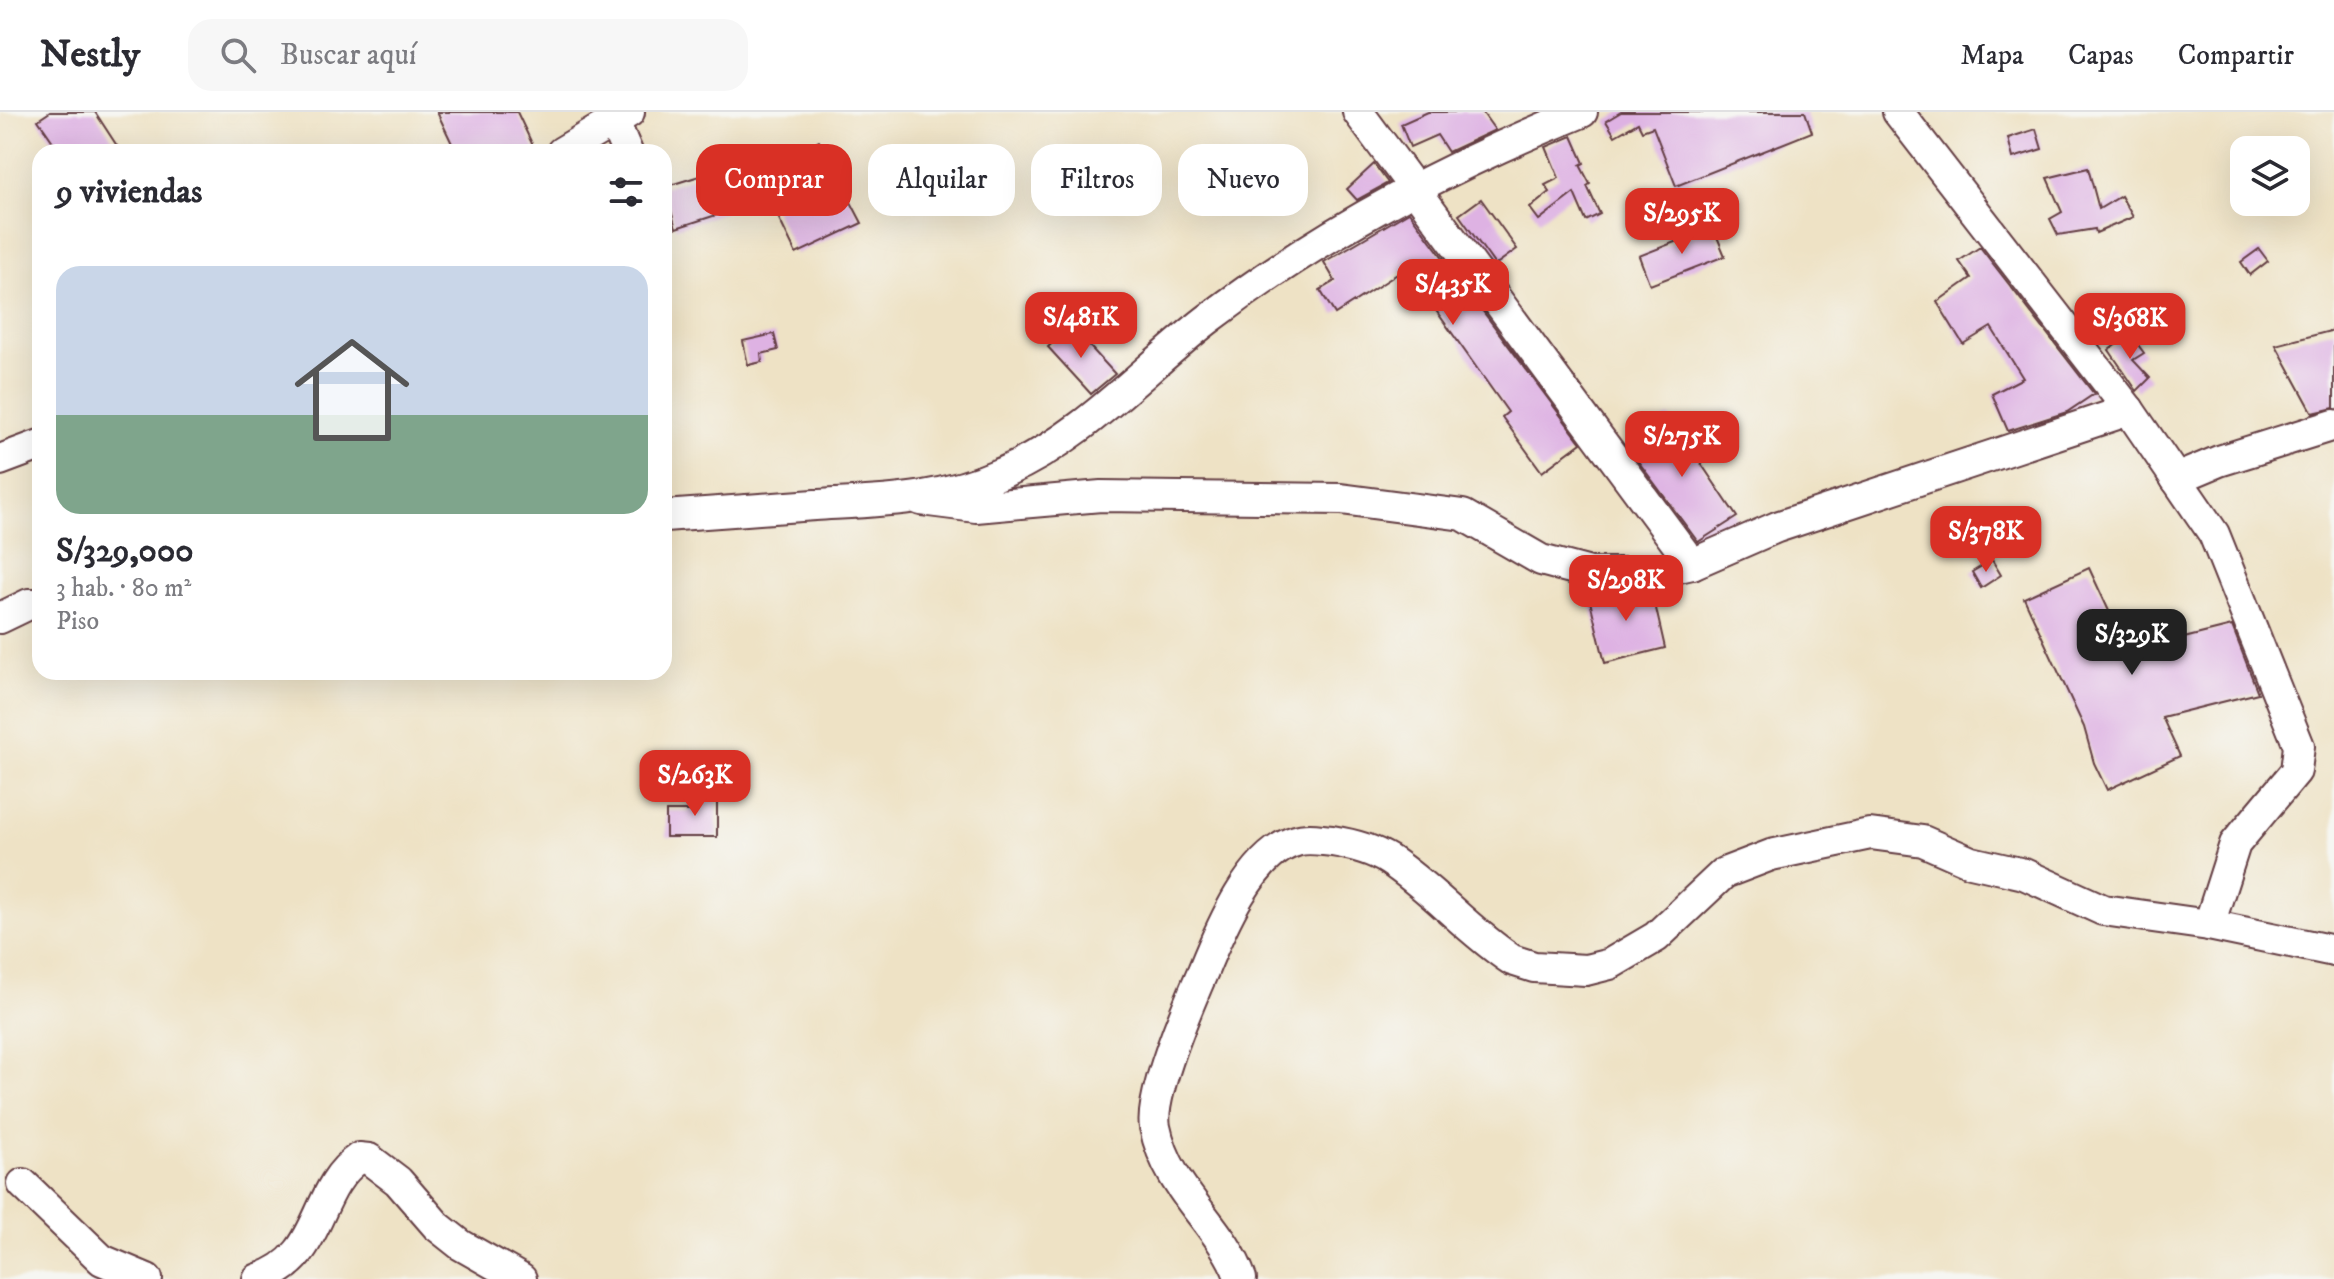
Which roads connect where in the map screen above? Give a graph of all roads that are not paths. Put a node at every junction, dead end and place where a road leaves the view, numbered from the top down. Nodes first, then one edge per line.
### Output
1 (1358, 112) edge
2 (1582, 112) edge
3 (1898, 112) edge
4 (618, 115) edge
5 (574, 144) edge
6 (625, 144) edge
7 (1413, 188) junction
8 (2129, 410) junction
9 (2334, 425) edge
10 (32, 448) edge
11 (0, 460) edge
12 (2176, 479) junction
13 (921, 500) junction
14 (672, 516) edge
15 (1692, 564) junction
16 (32, 604) edge
17 (0, 618) edge
18 (2209, 925) junction
19 (2334, 951) edge
20 (23, 1184) dead end
21 (147, 1279) edge
22 (258, 1279) edge
23 (521, 1279) edge
24 (1241, 1279) edge

1 - 7 street
2 - 7 street
3 - 8 street
4 - 5 street
4 - 6 street
7 - 13 street
7 - 15 street
8 - 12 street
8 - 15 street
9 - 12 street
10 - 11 street
12 - 18 street
13 - 14 street
13 - 15 street
16 - 17 street
18 - 19 street
18 - 24 street
20 - 21 street
22 - 23 street

